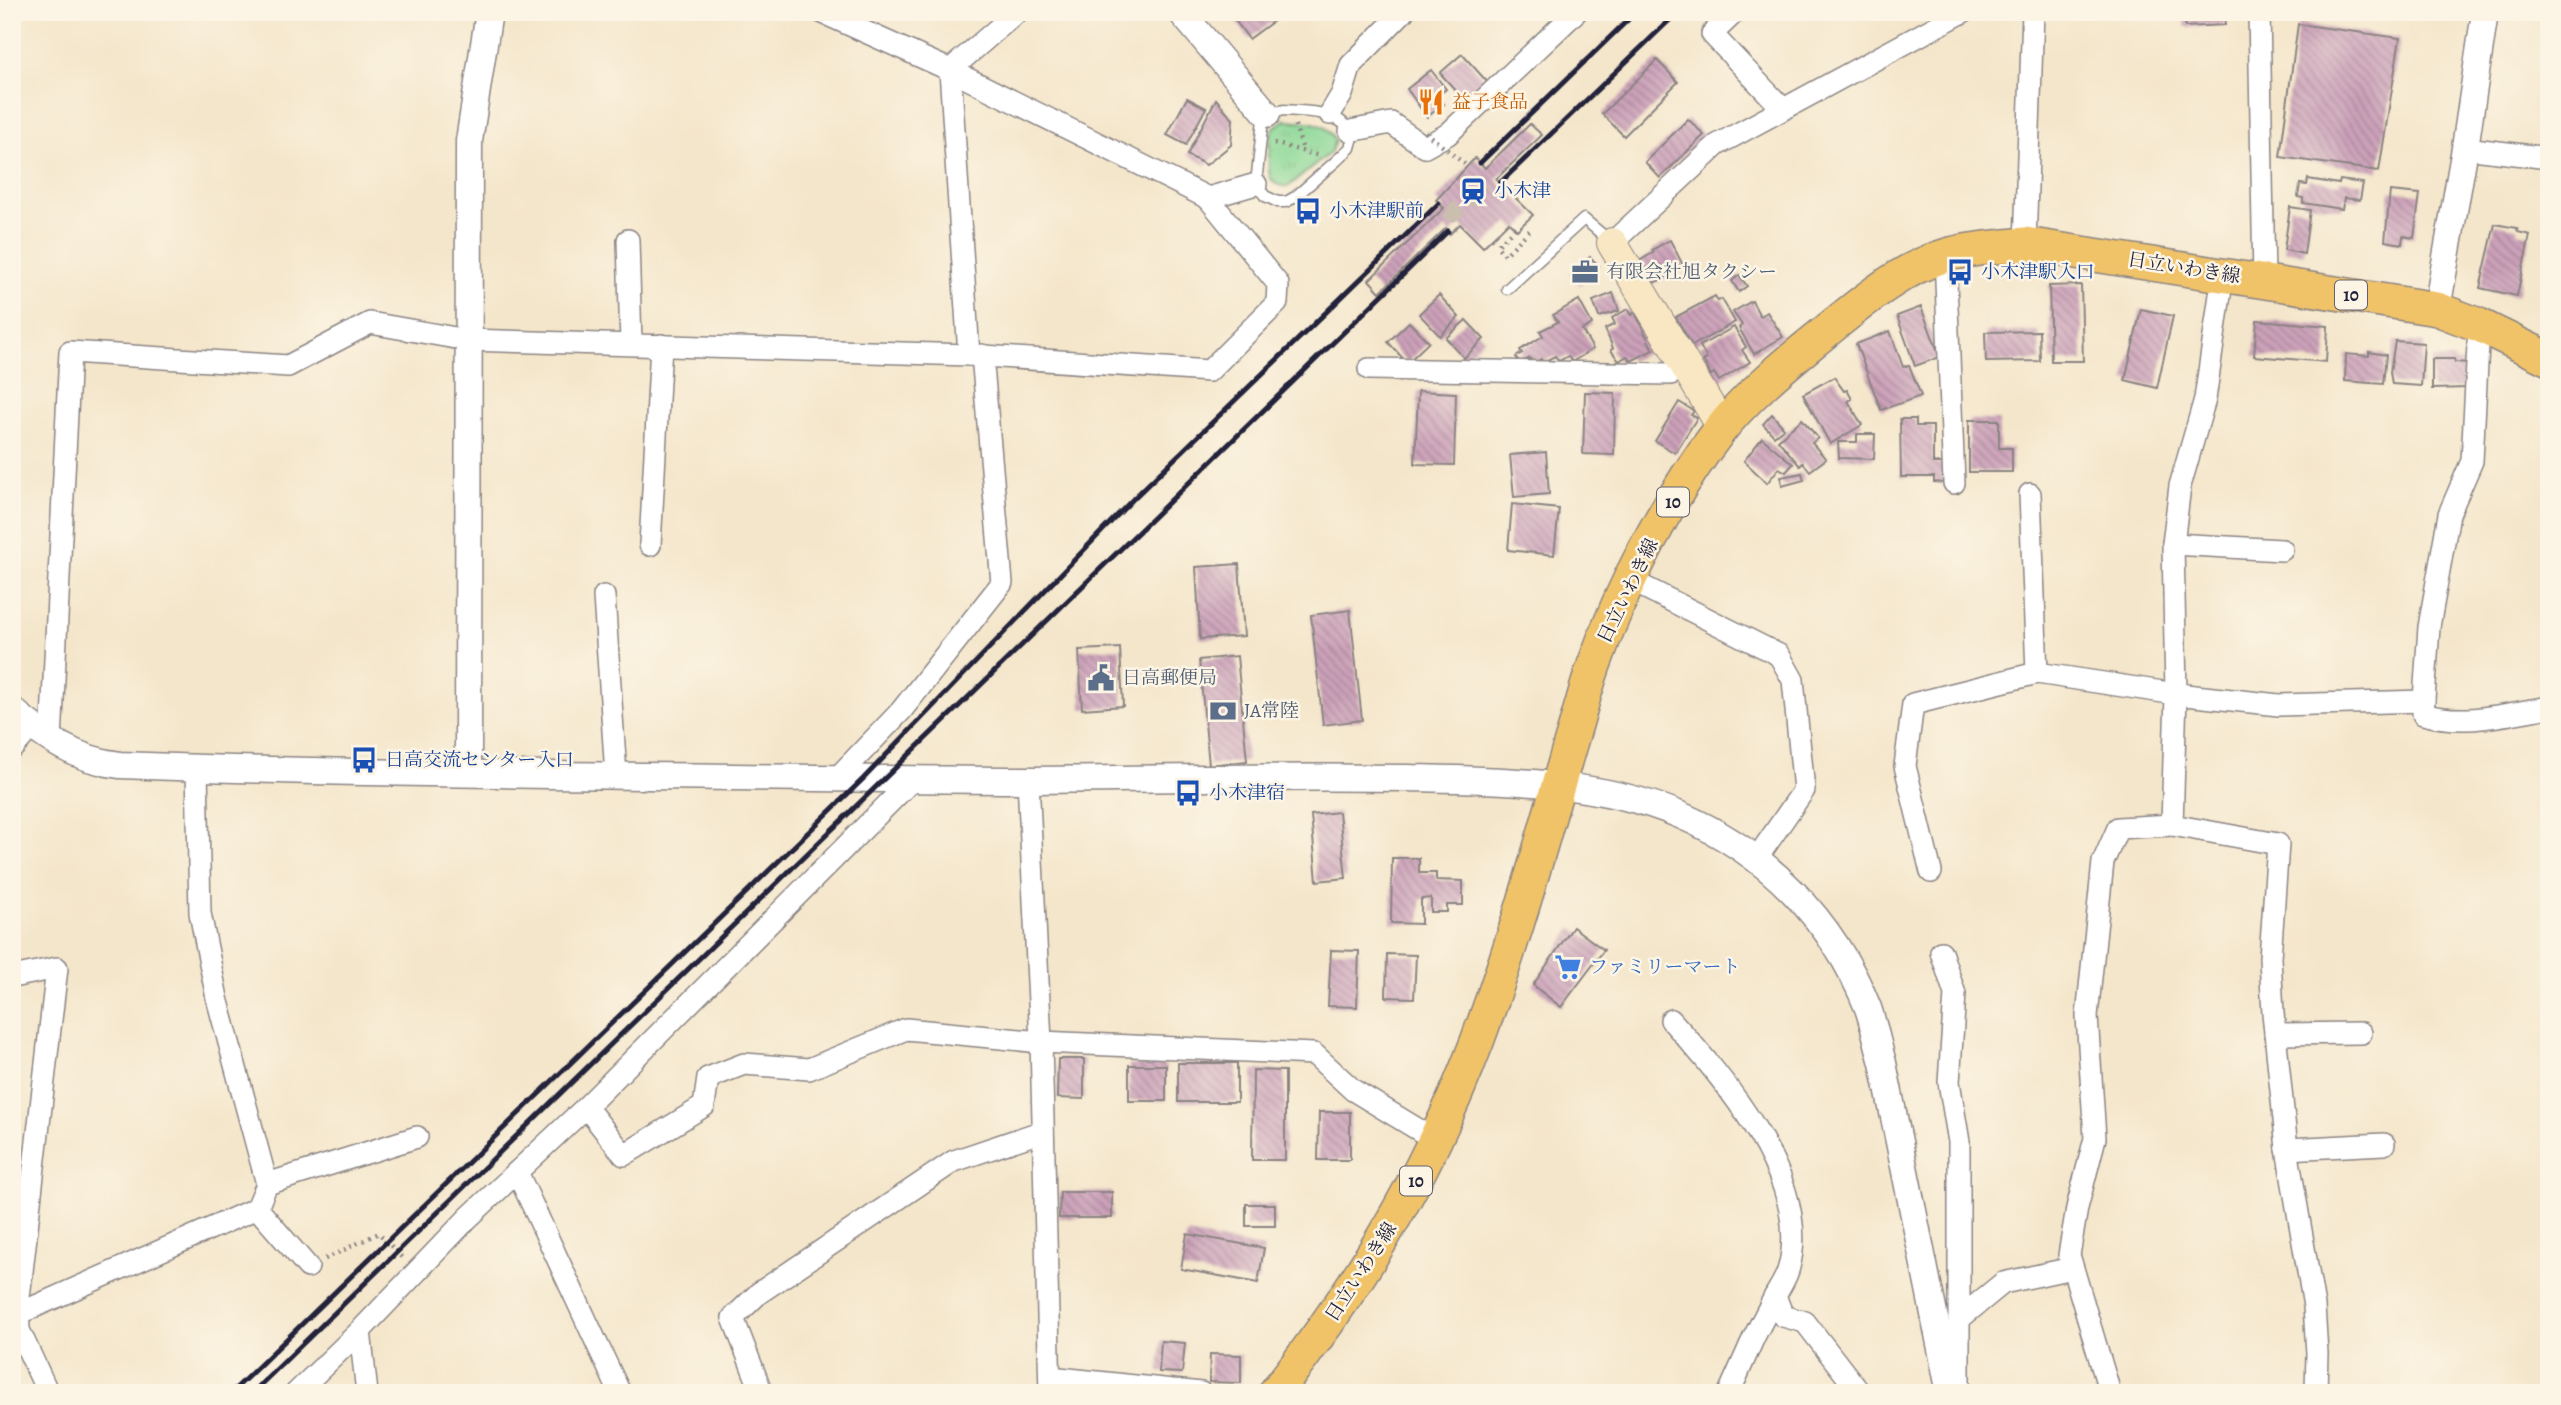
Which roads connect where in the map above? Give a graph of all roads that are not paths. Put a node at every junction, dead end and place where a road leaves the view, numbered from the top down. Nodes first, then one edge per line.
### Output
1 (489, 12) edge
2 (821, 12) edge
3 (1017, 12) edge
4 (1181, 12) edge
5 (1403, 12) edge
6 (1576, 12) edge
7 (1735, 12) edge
8 (1963, 12) edge
9 (2034, 12) edge
10 (2259, 12) edge
11 (2485, 12) edge
12 (950, 70) junction
13 (1782, 108) junction
14 (1279, 112) junction
15 (1329, 114) junction
16 (1350, 131) junction
17 (2465, 148) junction
18 (2549, 158) edge
19 (1256, 184) junction
20 (1208, 198) junction
21 (628, 240) dead end
22 (1612, 243) junction
23 (2025, 244) junction
24 (1945, 256) junction
25 (2224, 274) junction
26 (2264, 281) junction
27 (1507, 289) dead end
28 (2437, 309) junction
29 (2479, 325) junction
30 (467, 340) junction
31 (631, 344) junction
32 (661, 345) junction
33 (975, 355) junction
34 (2549, 359) edge
35 (1685, 366) junction
36 (1369, 369) dead end
37 (1722, 427) junction
38 (1954, 483) dead end
39 (2030, 494) dead end
40 (2173, 544) junction
41 (650, 545) dead end
42 (2282, 551) dead end
43 (1630, 580) junction
44 (604, 596) dead end
45 (2037, 673) junction
46 (2176, 694) junction
47 (2424, 701) junction
48 (2549, 707) edge
49 (21, 717) edge
50 (51, 741) junction
51 (12, 745) edge
52 (197, 768) junction
53 (468, 774) junction
54 (616, 775) junction
55 (837, 778) junction
56 (913, 779) junction
57 (1028, 780) junction
58 (1558, 786) junction
59 (2172, 825) junction
60 (1756, 858) junction
61 (1931, 872) dead end
62 (1941, 952) dead end
63 (12, 977) edge
64 (1671, 1020) dead end
65 (2361, 1033) dead end
66 (2275, 1034) junction
67 (1041, 1042) junction
68 (586, 1107) junction
69 (1043, 1131) junction
70 (417, 1137) dead end
71 (1437, 1141) junction
72 (2384, 1144) dead end
73 (2287, 1149) junction
74 (517, 1172) junction
75 (267, 1184) junction
76 (257, 1208) junction
77 (308, 1268) road end
78 (2072, 1268) junction
79 (1775, 1296) junction
80 (18, 1314) junction
81 (1959, 1319) junction
82 (360, 1331) junction
83 (1050, 1385) edge
84 (48, 1393) edge
85 (296, 1393) edge
86 (367, 1393) edge
87 (620, 1393) edge
88 (762, 1393) edge
89 (1201, 1393) edge
90 (1275, 1393) edge
91 (1729, 1393) edge
92 (1860, 1393) edge
93 (1950, 1393) edge
94 (1959, 1393) edge
95 (2110, 1393) edge
96 (2316, 1393) edge

1 - 30 street
2 - 12 street
3 - 12 street
4 - 14 street
5 - 15 street
6 - 16 street
7 - 13 street
8 - 13 street
9 - 23 street
10 - 26 street
11 - 17 street
12 - 20 street
12 - 33 street
13 - 22 street
14 - 15 lane
14 - 19 lane
15 - 16 lane
16 - 19 lane
17 - 18 street
17 - 28 street
19 - 20 street
20 - 33 street
21 - 31 street
22 - 27 lane
22 - 35 main road
23 - 24 main road, 日立いわき線 / 10
23 - 25 main road, 日立いわき線 / 10
24 - 37 main road, 日立いわき線 / 10
24 - 38 street
25 - 26 main road, 日立いわき線 / 10
25 - 40 street
26 - 28 main road, 日立いわき線 / 10
28 - 29 main road, 日立いわき線 / 10
29 - 34 main road, 日立いわき線 / 10
29 - 47 street
30 - 31 street
30 - 50 street
30 - 53 street
31 - 32 street
32 - 33 street
32 - 41 street
33 - 55 street
35 - 36 street
35 - 37 main road
37 - 43 main road, 日立いわき線 / 10
39 - 45 street
40 - 42 street
40 - 46 street
43 - 58 main road, 日立いわき線 / 10
43 - 60 street
44 - 54 street
45 - 46 street
45 - 61 street
46 - 47 street
46 - 59 street
47 - 48 street
49 - 50 street
49 - 51 street
50 - 52 street
52 - 53 street
52 - 75 street
53 - 54 street
54 - 55 street
55 - 56 street
56 - 57 street
56 - 68 street
57 - 58 street
57 - 67 street
58 - 60 street
58 - 71 main road, 日立いわき線 / 10
59 - 66 street
59 - 78 street
60 - 93 street
62 - 81 street
63 - 80 street
64 - 79 street
65 - 66 street
66 - 73 street
67 - 68 street
67 - 69 street
67 - 71 street
68 - 74 street
69 - 83 street
69 - 88 street
70 - 75 street
71 - 90 main road, 日立いわき線 / 10
72 - 73 street
73 - 96 street
74 - 82 street
74 - 87 street
75 - 76 street
76 - 77 street
76 - 80 street
78 - 81 street
78 - 95 street
79 - 91 street
79 - 92 street
80 - 84 street
81 - 94 street
82 - 85 street
82 - 86 street
83 - 89 street

